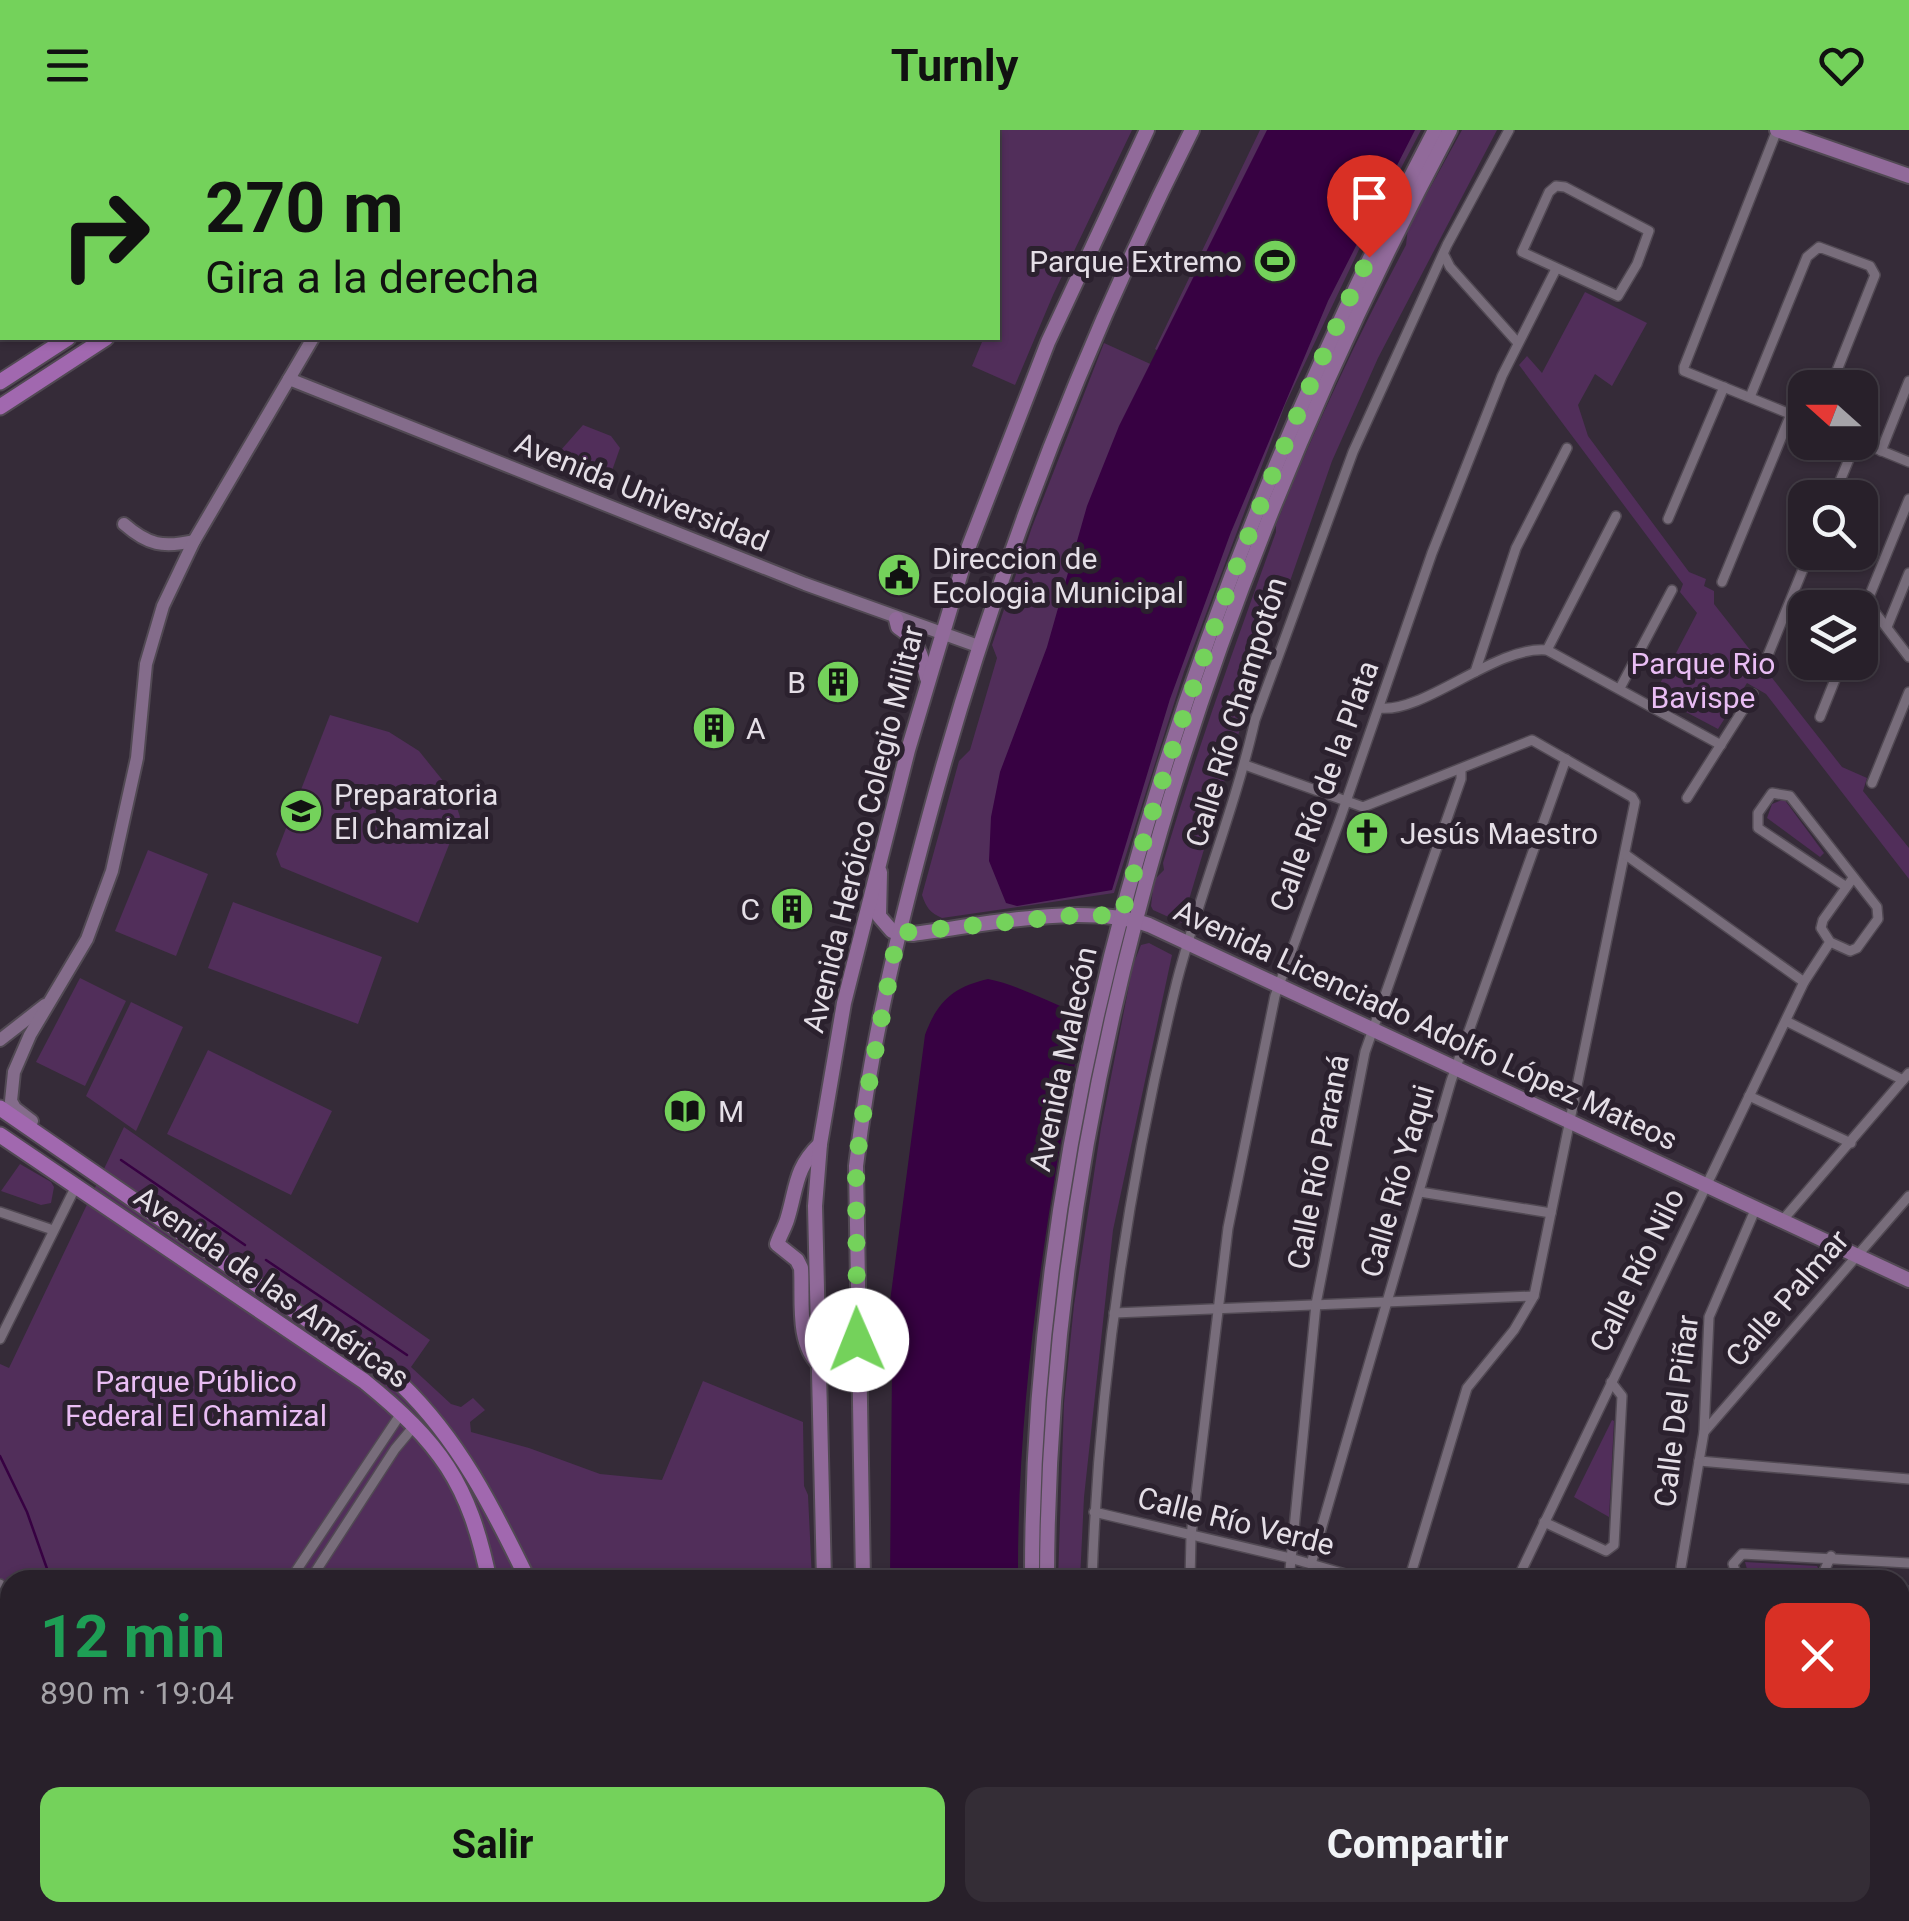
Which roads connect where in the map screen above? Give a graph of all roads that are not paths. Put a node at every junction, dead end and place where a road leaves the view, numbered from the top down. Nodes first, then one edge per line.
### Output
1 (1147, 130) edge
2 (1192, 130) edge
3 (1435, 130) edge
4 (1450, 130) edge
5 (1508, 130) edge
6 (1777, 130) edge
7 (1909, 176) edge
8 (1444, 255) junction
9 (1556, 269) junction
10 (65, 340) edge
11 (103, 340) edge
12 (312, 340) edge
13 (1518, 343) junction
14 (1837, 370) edge
15 (289, 379) junction
16 (1909, 381) edge
17 (0, 382) edge
18 (1724, 387) junction
19 (1750, 397) junction
20 (0, 407) edge
21 (1788, 413) edge
22 (1788, 421) edge
23 (1567, 448) dead end
24 (1878, 450) edge
25 (1881, 451) junction
26 (1909, 462) edge
27 (1909, 500) edge
28 (1616, 516) dead end
29 (1668, 520) dead end
30 (124, 524) dead end
31 (194, 540) junction
32 (1803, 570) edge
33 (1909, 574) edge
34 (1722, 582) dead end
35 (1672, 590) dead end
36 (1872, 590) edge
37 (1878, 616) edge
38 (896, 619) junction
39 (1886, 627) junction
40 (940, 635) junction
41 (978, 646) junction
42 (1547, 650) junction
43 (1768, 655) dead end
44 (1909, 657) edge
45 (1475, 672) junction
46 (928, 679) junction
47 (1835, 680) edge
48 (1620, 688) junction
49 (1909, 692) edge
50 (1753, 694) dead end
51 (1379, 708) junction
52 (1820, 717) dead end
53 (1721, 745) junction
54 (1566, 759) junction
55 (1245, 766) junction
56 (1461, 768) junction
57 (1872, 783) dead end
58 (1688, 798) dead end
59 (1346, 801) junction
60 (1626, 855) junction
61 (878, 861) junction
62 (1850, 882) junction
63 (1129, 919) junction
64 (898, 933) junction
65 (1830, 942) junction
66 (1189, 943) junction
67 (1804, 982) junction
68 (1278, 985) junction
69 (51, 1002) junction
70 (1786, 1022) junction
71 (1371, 1029) junction
72 (0, 1040) edge
73 (1456, 1069) junction
74 (1906, 1077) edge
75 (1749, 1096) junction
76 (0, 1108) edge
77 (1570, 1123) junction
78 (0, 1135) edge
79 (1851, 1143) junction
80 (820, 1144) junction
81 (87, 1167) junction
82 (77, 1184) junction
83 (1705, 1187) junction
84 (1420, 1192) junction
85 (1909, 1196) edge
86 (1756, 1210) junction
87 (0, 1212) edge
88 (1552, 1213) junction
89 (1780, 1222) junction
90 (53, 1230) junction
91 (184, 1235) junction
92 (1856, 1256) junction
93 (1909, 1280) edge
94 (1534, 1296) junction
95 (1388, 1300) junction
96 (1316, 1304) junction
97 (1218, 1309) junction
98 (1114, 1313) junction
99 (0, 1339) edge
100 (819, 1364) junction
101 (1611, 1382) junction
102 (402, 1412) junction
103 (416, 1424) junction
104 (1704, 1432) junction
105 (1699, 1461) junction
106 (1909, 1479) edge
107 (1094, 1512) junction
108 (1544, 1522) junction
109 (1191, 1536) junction
110 (1831, 1556) junction
111 (1290, 1558) junction
112 (1909, 1563) edge
113 (1310, 1564) junction
114 (1681, 1567) dead end
115 (297, 1570) edge
116 (316, 1570) edge
117 (487, 1570) edge
118 (523, 1570) edge
119 (824, 1570) edge
120 (863, 1570) edge
121 (1032, 1570) edge
122 (1047, 1570) edge
123 (1092, 1570) edge
124 (1190, 1570) edge
125 (1289, 1570) edge
126 (1331, 1570) edge
127 (1412, 1570) edge
128 (1522, 1570) edge
129 (1734, 1570) edge
130 (1825, 1570) edge

1 - 40 main road, Avenida Heróico Colegio Militar
2 - 41 main road, Avenida Heróico Colegio Militar
3 - 63 main road, Avenida Malecón
4 - 63 main road, Avenida Malecón
5 - 8 street, Calle Río Champotón
6 - 7 main road
6 - 18 street
8 - 13 street
8 - 55 street, Calle Río Champotón
9 - 9 street
9 - 13 street, Calle Río de la Plata
10 - 17 highway
11 - 20 highway
12 - 15 main road
13 - 51 street, Calle Río de la Plata
14 - 19 street
15 - 31 main road
15 - 38 main road, Avenida Universidad
16 - 25 street
18 - 19 street
18 - 29 street
19 - 21 street
22 - 34 street
23 - 45 street
24 - 25 street
25 - 26 street
27 - 36 street
28 - 42 street
30 - 31 main road
31 - 69 main road
32 - 43 street
33 - 39 street
35 - 48 street
37 - 39 street
38 - 40 main road, Avenida Universidad
38 - 46 main road
39 - 44 street
40 - 41 main road, Avenida Universidad
40 - 46 main road, Avenida Heróico Colegio Militar
41 - 64 main road, Avenida Heróico Colegio Militar
42 - 45 street
42 - 48 street
45 - 51 street
46 - 61 main road, Avenida Heróico Colegio Militar
47 - 52 street
48 - 53 street
49 - 57 street
50 - 53 street
51 - 59 street, Calle Río de la Plata
53 - 58 street
54 - 56 street
54 - 60 street
54 - 73 street, Calle Río Yaqui
55 - 59 street
55 - 66 street, Calle Río Champotón
56 - 59 street
56 - 71 street, Calle Río Paraná
59 - 68 street, Calle Río de la Plata
60 - 67 street
60 - 77 street
61 - 64 main road
61 - 80 main road, Avenida Heróico Colegio Militar
62 - 62 street
62 - 65 street
62 - 65 street
63 - 64 main road, Avenida Licenciado Adolfo López Mateos
63 - 66 main road, Avenida Licenciado Adolfo López Mateos
63 - 121 main road, Avenida Malecón
63 - 122 main road, Avenida Malecón
64 - 120 main road, Avenida Heróico Colegio Militar
65 - 67 street, Calle Río Nilo
66 - 68 main road, Avenida Licenciado Adolfo López Mateos
66 - 98 street, Calle Río Champotón
67 - 70 street, Calle Río Nilo
68 - 71 main road, Avenida Licenciado Adolfo López Mateos
68 - 97 street, Calle Río de la Plata
69 - 72 main road
69 - 81 main road
70 - 74 street
70 - 75 street, Calle Río Nilo
71 - 73 main road, Avenida Licenciado Adolfo López Mateos
71 - 96 street, Calle Río Paraná
73 - 77 main road, Avenida Licenciado Adolfo López Mateos
73 - 84 street, Calle Río Yaqui
74 - 79 street
75 - 79 street
75 - 83 street, Calle Río Nilo
76 - 81 highway, Avenida de las Américas
77 - 83 main road, Avenida Licenciado Adolfo López Mateos
77 - 88 street
78 - 82 highway, Avenida de las Américas
79 - 89 street
80 - 100 main road, Avenida Heróico Colegio Militar
80 - 100 main road
81 - 91 highway, Avenida de las Américas
82 - 90 street
82 - 91 highway
82 - 102 highway, Avenida de las Américas
83 - 86 main road, Avenida Licenciado Adolfo López Mateos
83 - 101 street, Calle Río Nilo
84 - 88 street
84 - 95 street, Calle Río Yaqui
85 - 92 street, Calle Palmar
86 - 89 main road, Avenida Licenciado Adolfo López Mateos
86 - 104 street, Calle Del Piñar
87 - 90 street
88 - 94 street
89 - 92 main road, Avenida Licenciado Adolfo López Mateos
90 - 99 street
91 - 118 highway, Avenida de las Américas
92 - 93 main road, Avenida Licenciado Adolfo López Mateos
92 - 104 street, Calle Palmar
94 - 95 street
94 - 127 street
95 - 96 street
95 - 113 street, Calle Río Yaqui
96 - 97 street
96 - 111 street, Calle Río Paraná
97 - 98 street
97 - 109 street, Calle Río de la Plata
98 - 107 street, Calle Río Champotón
100 - 119 main road, Avenida Heróico Colegio Militar
101 - 108 street, Calle Río Nilo
101 - 108 street
102 - 103 highway, Avenida de las Américas
102 - 115 street
103 - 116 street
103 - 117 highway, Avenida de las Américas
104 - 105 street, Calle Del Piñar
105 - 106 street
105 - 114 street, Calle Del Piñar
107 - 109 street, Calle Río Verde
107 - 123 street, Calle Río Champotón
108 - 128 street, Calle Río Nilo
109 - 111 street, Calle Río Verde
109 - 124 street, Calle Río de la Plata
110 - 112 street
110 - 129 street
110 - 130 street
111 - 113 street, Calle Río Verde
111 - 125 street, Calle Río Paraná
113 - 126 street, Calle Río Verde

